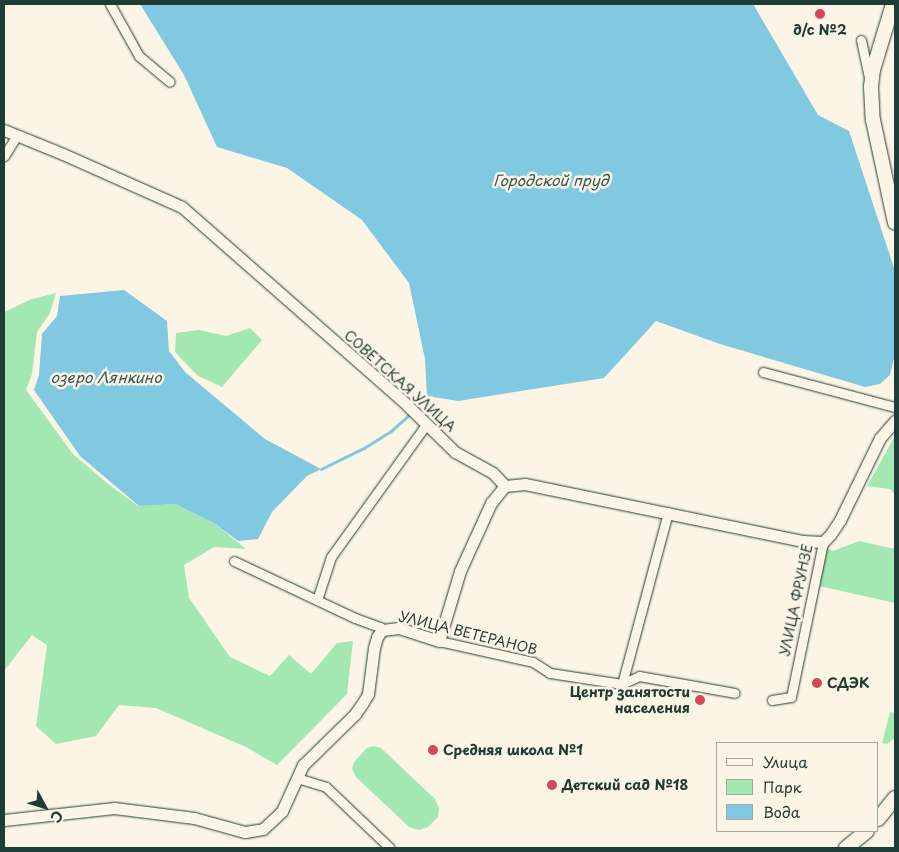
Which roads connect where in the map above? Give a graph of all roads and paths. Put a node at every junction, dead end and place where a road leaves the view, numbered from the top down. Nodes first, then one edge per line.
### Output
1 (110, 4) edge
2 (893, 4) edge
3 (860, 40) dead end
4 (170, 82) dead end
5 (871, 87) junction
6 (4, 130) edge
7 (16, 136) junction
8 (4, 156) edge
9 (895, 223) edge
10 (763, 372) dead end
11 (895, 407) edge
12 (895, 421) edge
13 (426, 425) junction
14 (505, 486) junction
15 (668, 512) junction
16 (823, 542) junction
17 (234, 562) dead end
18 (318, 600) junction
19 (382, 630) junction
20 (439, 641) junction
21 (622, 684) junction
22 (735, 693) dead end
23 (772, 700) dead end
24 (298, 778) junction
25 (895, 798) edge
26 (879, 818) edge
27 (4, 820) edge
28 (866, 832) edge
29 (390, 848) edge
30 (846, 848) edge

1 - 4 street
2 - 5 main road
3 - 5 street
5 - 9 main road
6 - 7 street, СОВЕТСКАЯ УЛИЦА
7 - 8 street
7 - 13 street, СОВЕТСКАЯ УЛИЦА
10 - 11 street
12 - 16 street, УЛИЦА ФРУНЗЕ
13 - 14 street, СОВЕТСКАЯ УЛИЦА
13 - 18 street
14 - 15 street
14 - 20 street
15 - 16 street
15 - 21 street
16 - 23 street, УЛИЦА ФРУНЗЕ
17 - 18 street, УЛИЦА ВЕТЕРАНОВ
18 - 19 street, УЛИЦА ВЕТЕРАНОВ
19 - 20 street, УЛИЦА ВЕТЕРАНОВ
19 - 24 street
20 - 21 street, УЛИЦА ВЕТЕРАНОВ
21 - 22 street, УЛИЦА ВЕТЕРАНОВ
24 - 27 street
24 - 29 street
25 - 26 main road
28 - 30 main road

